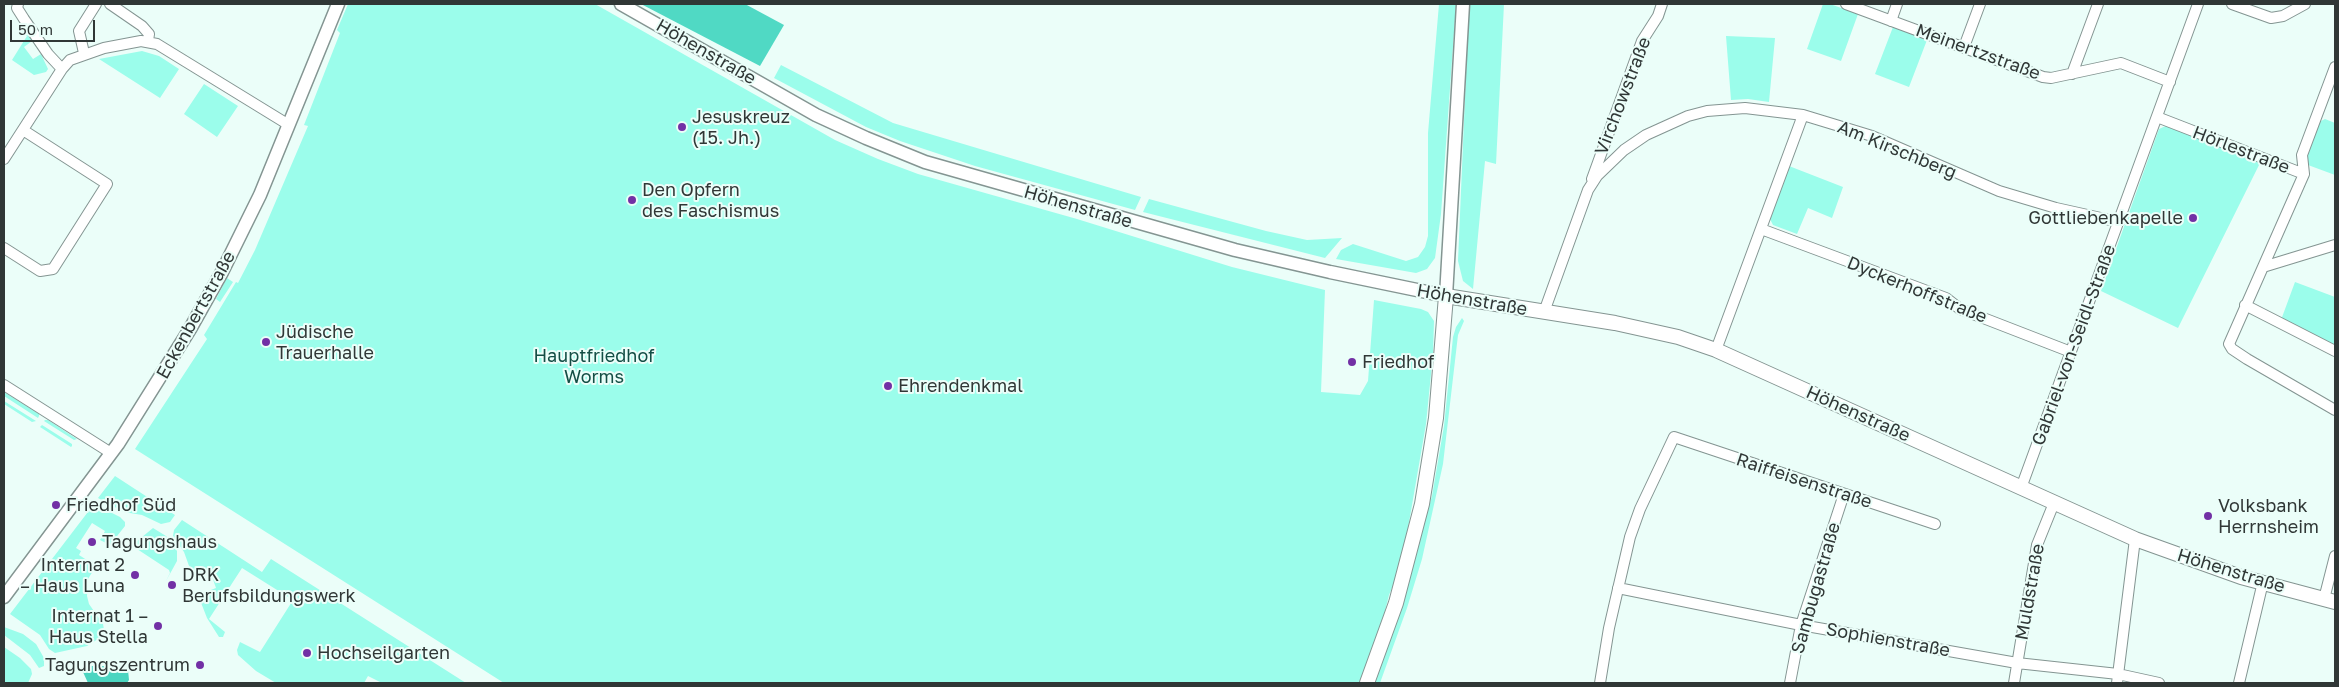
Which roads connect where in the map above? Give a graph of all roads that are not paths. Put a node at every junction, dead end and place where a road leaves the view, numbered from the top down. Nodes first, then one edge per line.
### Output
1 (18, 4) edge
2 (96, 4) edge
3 (110, 4) edge
4 (338, 4) edge
5 (621, 4) edge
6 (1463, 4) edge
7 (1662, 4) edge
8 (1846, 4) edge
9 (1897, 4) edge
10 (1980, 4) edge
11 (2098, 4) edge
12 (2198, 4) edge
13 (2232, 4) edge
14 (2305, 4) edge
15 (1890, 21) junction
16 (148, 41) junction
17 (1964, 47) junction
18 (84, 53) junction
19 (2335, 67) edge
20 (62, 69) junction
21 (2072, 74) junction
22 (2170, 82) junction
23 (1803, 115) junction
24 (2157, 118) junction
25 (289, 125) junction
26 (22, 130) junction
27 (4, 160) edge
28 (2304, 174) junction
29 (1588, 190) junction
30 (2119, 222) junction
31 (1761, 229) junction
32 (2335, 245) edge
33 (4, 248) edge
34 (2263, 267) junction
35 (1446, 296) junction
36 (2245, 305) junction
37 (1544, 312) junction
38 (1716, 350) junction
39 (2335, 351) edge
40 (2071, 352) junction
41 (4, 385) edge
42 (2335, 410) edge
43 (111, 454) junction
44 (2021, 488) junction
45 (1844, 494) junction
46 (2054, 503) junction
47 (1934, 524) dead end
48 (2135, 539) junction
49 (2335, 556) edge
50 (2263, 582) junction
51 (1618, 588) junction
52 (4, 597) edge
53 (2330, 601) edge
54 (1801, 625) junction
55 (2017, 663) junction
56 (2118, 679) edge
57 (1367, 683) edge
58 (1600, 683) edge
59 (1790, 683) edge
60 (2014, 683) edge
61 (2159, 683) edge
62 (2240, 683) edge

1 - 20 street
2 - 18 street
3 - 16 street
4 - 25 street, Eckenbertstraße
5 - 35 street, Höhenstraße
6 - 35 street
7 - 29 street, Virchowstraße
8 - 15 street, Meinertzstraße
9 - 15 street
10 - 17 street
11 - 21 street
12 - 22 street, Gabriel-von-Seidl-Straße
13 - 14 street
15 - 17 street, Meinertzstraße
16 - 18 street
16 - 25 street
17 - 21 street, Meinertzstraße
18 - 20 street
19 - 28 street, Hörlestraße
20 - 26 street
21 - 22 street, Meinertzstraße
22 - 24 street, Gabriel-von-Seidl-Straße
23 - 29 street, Am Kirschberg
23 - 30 street, Am Kirschberg
23 - 31 street
24 - 28 street, Hörlestraße
24 - 30 street, Gabriel-von-Seidl-Straße
25 - 43 street, Eckenbertstraße
26 - 27 street
26 - 33 street
28 - 34 street
29 - 37 street, Am Kirschberg
30 - 40 street, Gabriel-von-Seidl-Straße
31 - 38 street
31 - 40 street, Dyckerhoffstraße
32 - 34 street
34 - 36 street
35 - 37 main road, Höhenstraße
35 - 57 main road
36 - 39 street
36 - 42 street
37 - 38 main road, Höhenstraße
38 - 44 main road, Höhenstraße
40 - 44 street, Gabriel-von-Seidl-Straße
41 - 43 street
43 - 52 street, Eckenbertstraße
44 - 46 main road, Höhenstraße
45 - 47 street, Raiffeisenstraße
45 - 51 street, Raiffeisenstraße
45 - 54 street, Sambugastraße
46 - 48 main road, Höhenstraße
46 - 55 street, Muldstraße
48 - 50 main road, Höhenstraße
48 - 56 street
49 - 53 street, Höhenstraße
50 - 53 main road, Höhenstraße
50 - 62 street
51 - 54 street, Sophienstraße
51 - 58 street
54 - 55 street, Sophienstraße
54 - 59 street, Sambugastraße
55 - 56 street, Sophienstraße
55 - 60 street, Muldstraße
56 - 61 street, Sophienstraße

